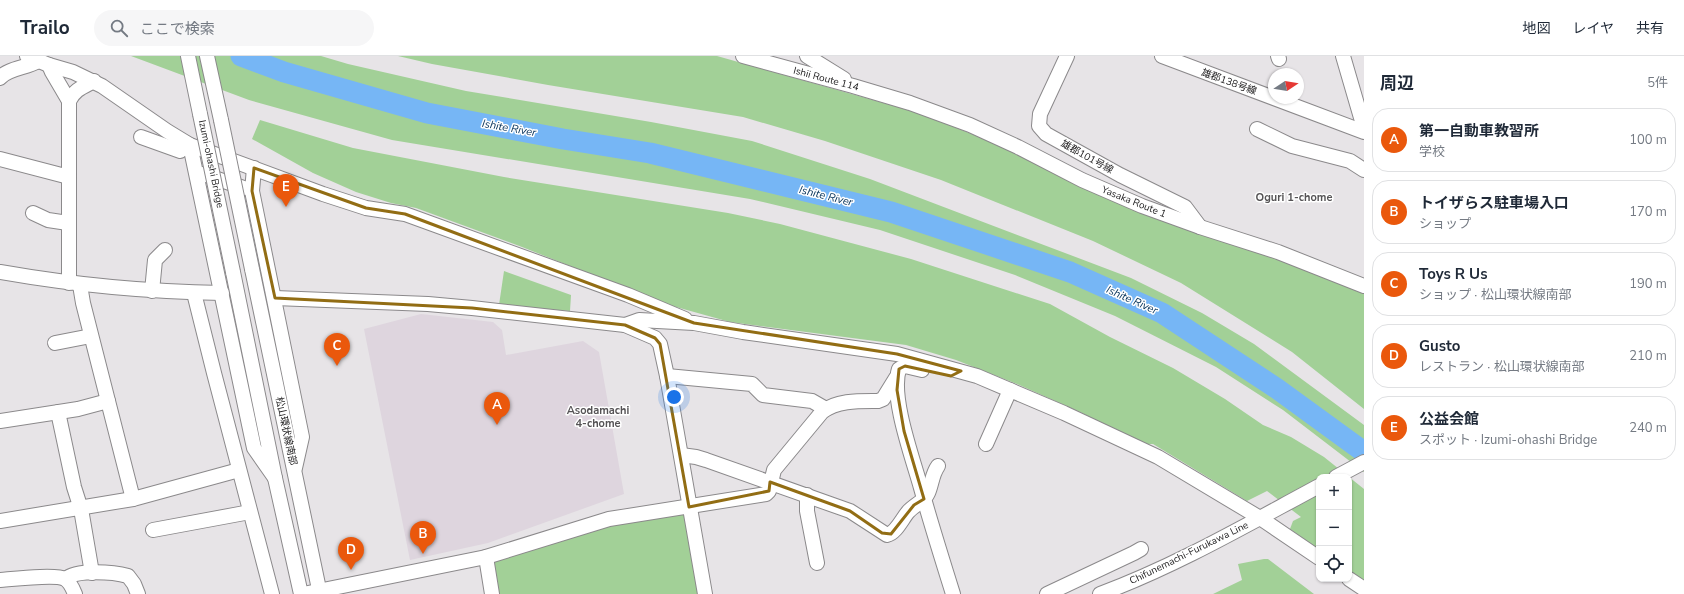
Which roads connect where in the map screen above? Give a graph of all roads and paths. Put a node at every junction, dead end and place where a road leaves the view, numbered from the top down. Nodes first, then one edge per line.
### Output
1 (188, 56) edge
2 (207, 56) edge
3 (742, 56) edge
4 (807, 56) edge
5 (1067, 56) edge
6 (1162, 56) edge
7 (1343, 56) edge
8 (38, 61) edge
9 (0, 78) edge
10 (94, 81) junction
11 (853, 86) junction
12 (70, 101) junction
13 (910, 103) joint
14 (1364, 128) edge
15 (1257, 129) dead end
16 (1364, 132) edge
17 (141, 137) dead end
18 (188, 144) junction
19 (0, 159) edge
20 (254, 168) junction
21 (1364, 170) edge
22 (196, 172) junction
23 (69, 177) junction
24 (252, 191) junction
25 (33, 213) dead end
26 (68, 223) junction
27 (1200, 227) junction
28 (164, 250) dead end
29 (252, 269) joint
30 (0, 272) edge
31 (233, 272) joint
32 (74, 284) junction
33 (1364, 286) edge
34 (152, 290) junction
35 (194, 293) junction
36 (222, 293) junction
37 (275, 298) junction
38 (694, 323) junction
39 (625, 325) junction
40 (91, 336) junction
41 (55, 343) dead end
42 (961, 371) junction
43 (667, 376) junction
44 (896, 378) junction
45 (1010, 390) junction
46 (108, 401) junction
47 (826, 409) junction
48 (58, 412) junction
49 (0, 421) edge
50 (986, 444) dead end
51 (682, 455) junction
52 (1364, 462) edge
53 (938, 466) dead end
54 (239, 470) junction
55 (294, 472) junction
56 (1342, 474) edge
57 (275, 478) junction
58 (770, 482) junction
59 (1316, 488) edge
60 (807, 495) junction
61 (133, 499) junction
62 (924, 499) junction
63 (689, 507) junction
64 (81, 508) junction
65 (250, 512) junction
66 (1260, 518) junction
67 (0, 521) edge
68 (153, 530) dead end
69 (1141, 549) dead end
70 (1316, 556) edge
71 (486, 557) junction
72 (817, 563) dead end
73 (92, 572) junction
74 (66, 579) junction
75 (0, 580) edge
76 (1352, 581) edge
77 (1364, 589) edge
78 (320, 592) edge
79 (75, 594) edge
80 (138, 594) edge
81 (272, 594) edge
82 (302, 594) edge
83 (492, 594) edge
84 (705, 594) edge
85 (953, 594) edge
86 (1047, 594) edge
87 (1103, 594) edge

1 - 31 street, Izumi-ohashi Bridge, bridge
2 - 29 street, Izumi-ohashi Bridge, bridge
3 - 11 street, Ishii Route 114
4 - 11 street
5 - 27 street, 雄郡101号線
6 - 16 street, 雄郡138号線
7 - 14 street
8 - 9 street
8 - 10 street
8 - 12 street
10 - 12 street
10 - 18 street
11 - 13 street, Ishii Route 114
12 - 23 street
13 - 27 street, Yasaka Route 1
15 - 21 street
17 - 18 street
18 - 20 street
18 - 22 street
19 - 23 street
20 - 24 street
20 - 38 street
22 - 24 street
22 - 36 street
23 - 26 street
24 - 37 street
25 - 26 street
26 - 32 street
27 - 33 street, Yasaka Route 1
28 - 34 street
29 - 55 street, 松山環状線南部
30 - 32 street
31 - 57 street, 松山環状線南部
32 - 34 street
32 - 40 street
34 - 35 street
35 - 36 street
35 - 54 street
36 - 57 street
37 - 39 street
37 - 55 street
38 - 39 street
38 - 42 street
39 - 43 street
40 - 41 street
40 - 46 street
42 - 44 street
42 - 45 street
43 - 47 street
43 - 51 street
44 - 47 street
44 - 62 street
45 - 50 street
45 - 66 street
46 - 48 street
46 - 61 street
47 - 58 street
48 - 49 street
48 - 64 street
51 - 58 street
51 - 63 street
52 - 56 street
53 - 62 street
54 - 61 street
54 - 65 street
55 - 78 street, 松山環状線南部
57 - 82 street, 松山環状線南部
58 - 60 street
58 - 63 street
59 - 66 street, Chifunemachi-Furukawa Line
60 - 62 street
60 - 72 street
61 - 64 street
62 - 85 street
63 - 71 street
63 - 84 street
64 - 67 street
64 - 73 street
65 - 68 street
65 - 81 street
66 - 70 street
66 - 87 street, Chifunemachi-Furukawa Line
69 - 86 street
71 - 78 street
71 - 83 street
73 - 74 street
73 - 80 street
74 - 75 street
74 - 79 street
76 - 77 street
78 - 82 street

